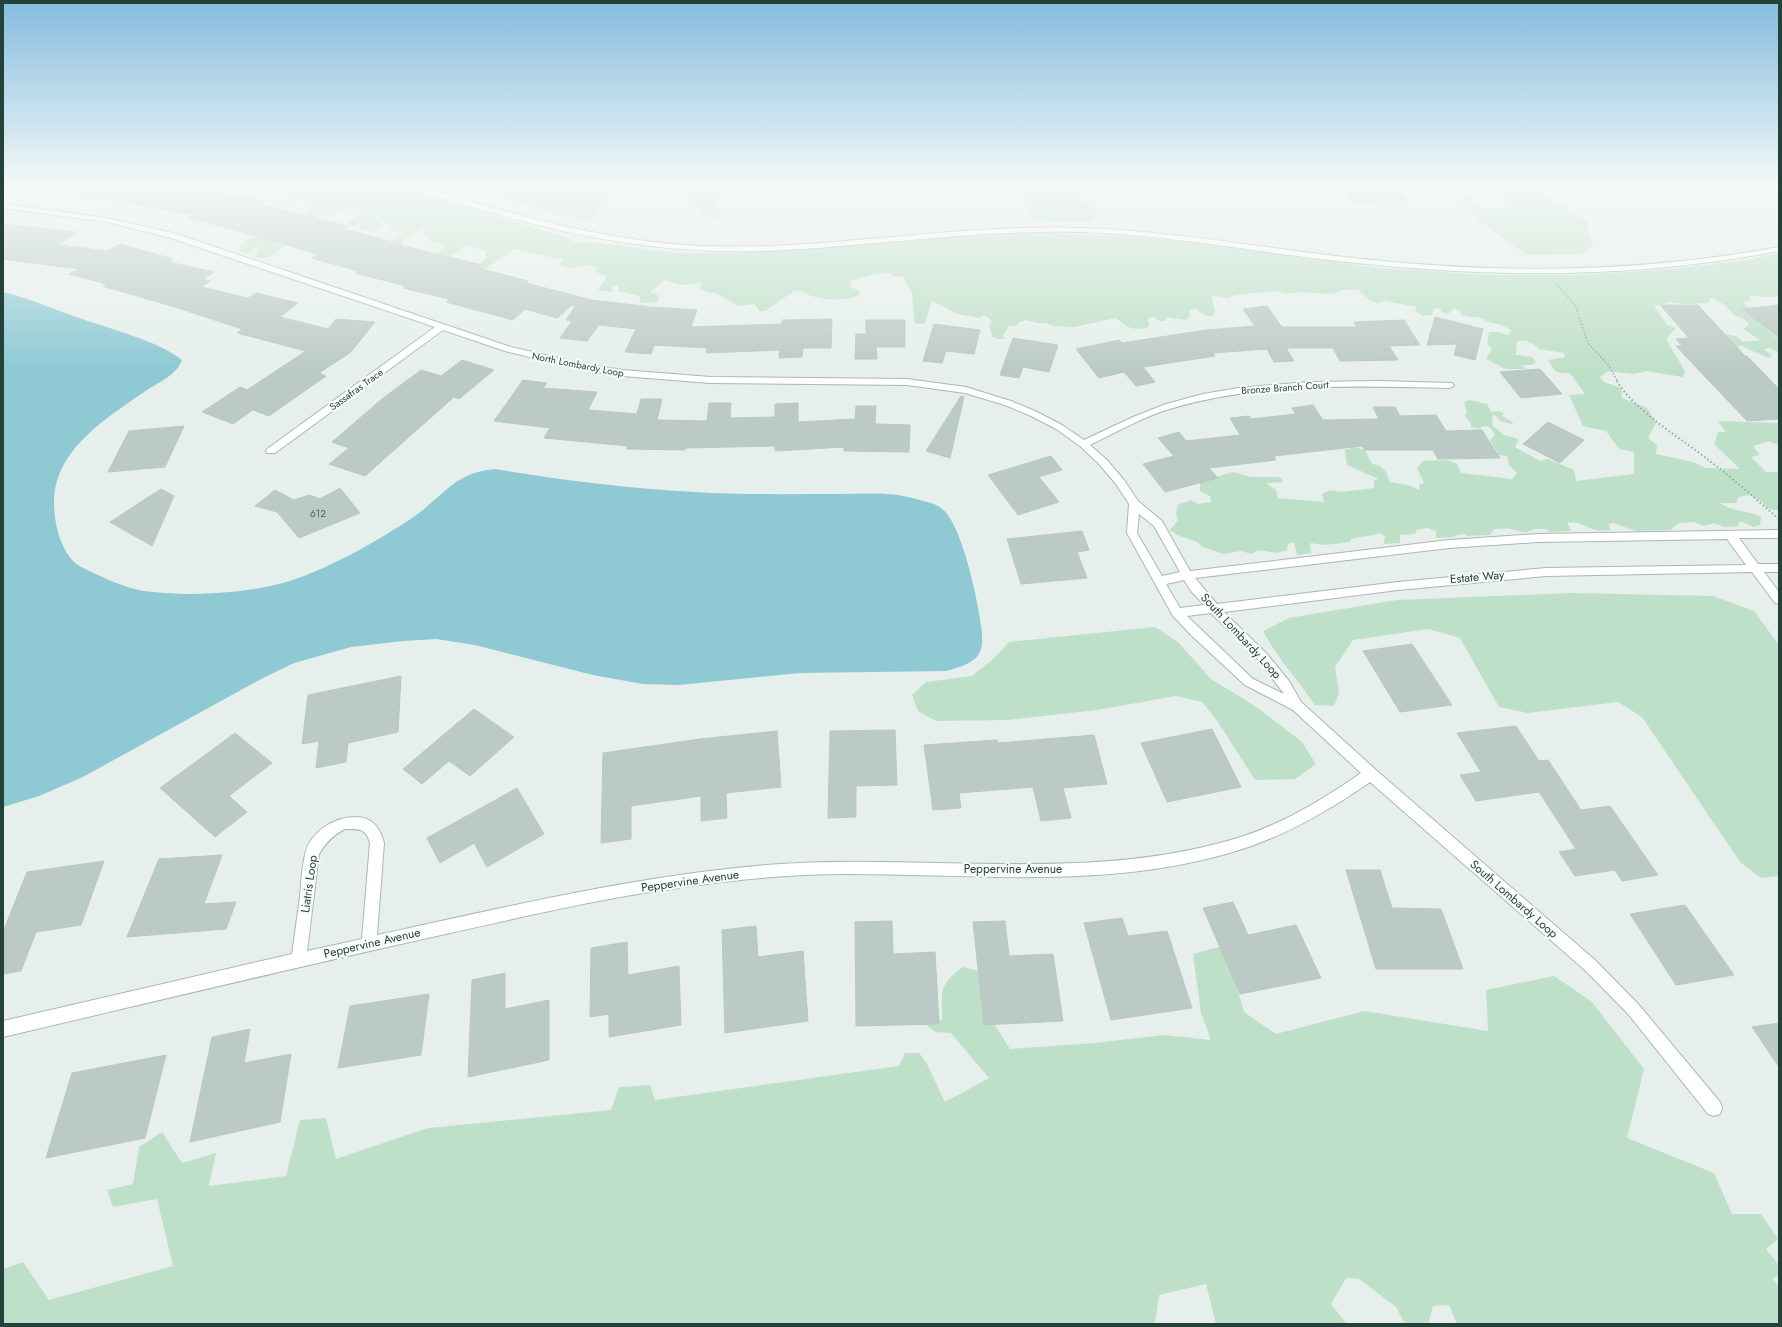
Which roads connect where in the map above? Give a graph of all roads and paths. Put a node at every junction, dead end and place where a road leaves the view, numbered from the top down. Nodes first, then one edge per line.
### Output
1 (204, 246) edge
2 (665, 246) edge
3 (797, 246) edge
4 (1241, 246) edge
5 (1779, 249) edge
6 (1545, 271) junction
7 (442, 326) junction
8 (1449, 385) dead end
9 (1083, 444) junction
10 (271, 451) dead end
11 (1134, 504) junction
12 (1779, 518) edge
13 (1778, 535) edge
14 (1731, 536) junction
15 (1755, 568) junction
16 (1779, 568) edge
17 (1187, 575) junction
18 (1158, 581) junction
19 (1195, 588) joint
20 (1779, 600) edge
21 (1214, 608) junction
22 (1177, 613) junction
23 (1297, 706) junction
24 (1372, 774) junction
25 (369, 943) junction
26 (299, 960) junction
27 (3, 1029) edge
28 (1714, 1108) dead end

1 - 7 street, North Lombardy Loop
2 - 3 street
4 - 6 street
5 - 6 street
6 - 12 path
7 - 9 street, North Lombardy Loop
7 - 10 street, Sassafras Trace
8 - 9 street, Bronze Branch Court
9 - 11 street, North Lombardy Loop
11 - 17 street, North Lombardy Loop
11 - 18 street
13 - 14 street
14 - 15 street
14 - 17 street
15 - 16 street, Estate Way
15 - 20 street
15 - 21 street, Estate Way
17 - 18 street
17 - 19 street, North Lombardy Loop
18 - 22 street, South Lombardy Loop
19 - 21 street, South Lombardy Loop
21 - 22 street, Estate Way
21 - 23 street, South Lombardy Loop
22 - 23 street, South Lombardy Loop
23 - 24 street, South Lombardy Loop
24 - 25 street, Peppervine Avenue
24 - 28 street, South Lombardy Loop
25 - 26 street, Peppervine Avenue
25 - 26 street, Liatris Loop
26 - 27 street, Peppervine Avenue

